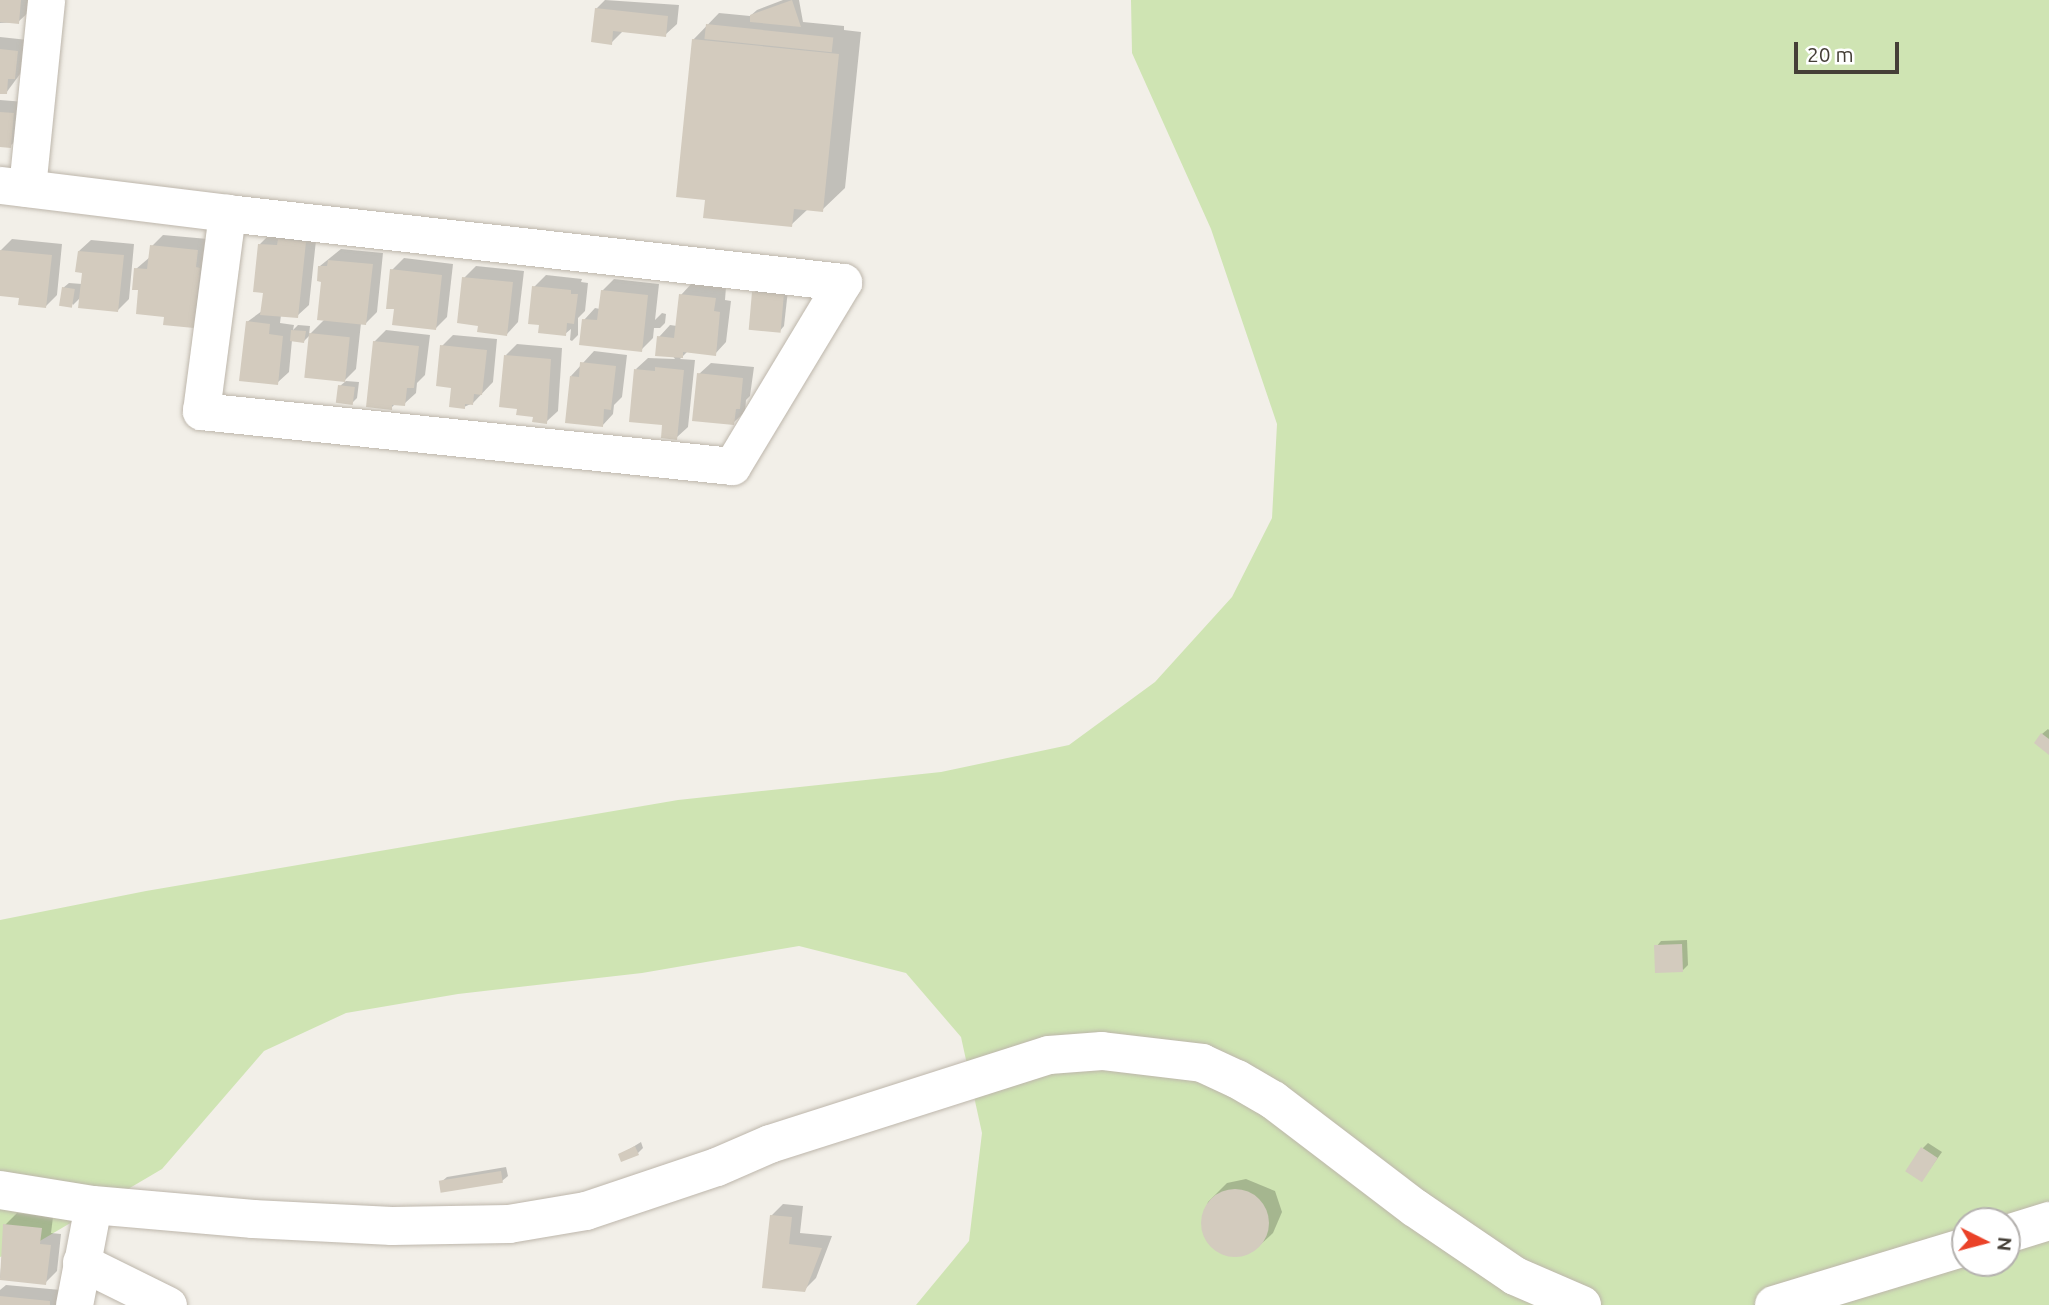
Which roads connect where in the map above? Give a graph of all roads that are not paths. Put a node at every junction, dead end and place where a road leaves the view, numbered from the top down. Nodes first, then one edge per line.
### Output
1 (46, 0) edge
2 (14, 186) edge
3 (227, 213) junction
4 (0, 1190) edge
5 (93, 1205) junction
6 (2049, 1221) edge
7 (2021, 1230) edge
8 (1951, 1251) edge
9 (82, 1262) junction
10 (74, 1305) edge
11 (168, 1305) edge
12 (1582, 1305) edge
13 (1774, 1305) edge

1 - 2 street
2 - 3 street
3 - 3 street
4 - 5 street
5 - 9 street
5 - 12 street
6 - 7 street
8 - 13 street
9 - 10 street
9 - 11 street

